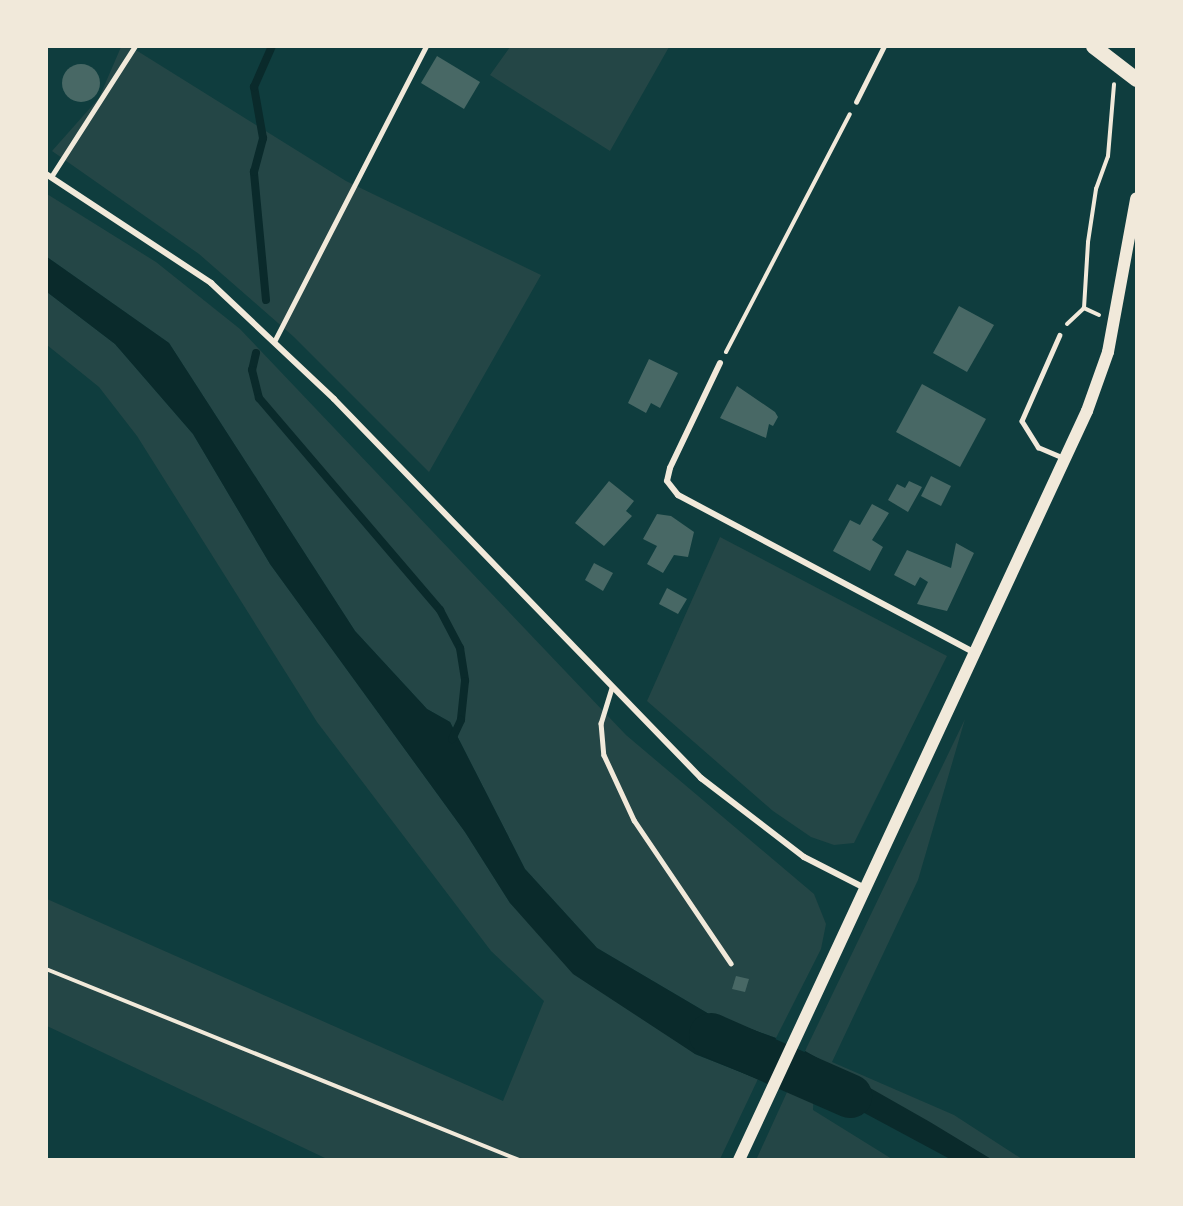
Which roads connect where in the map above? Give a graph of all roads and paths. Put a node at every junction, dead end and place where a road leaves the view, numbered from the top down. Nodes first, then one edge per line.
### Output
1 (135, 46) edge
2 (426, 46) edge
3 (884, 46) edge
4 (1094, 46) edge
5 (1130, 74) edge
6 (856, 102) joint
7 (49, 176) edge
8 (1137, 199) edge
9 (1084, 308) junction
10 (1113, 321) junction
11 (1060, 335) joint
12 (275, 340) junction
13 (720, 363) joint
14 (1065, 459) junction
15 (975, 653) junction
16 (612, 688) junction
17 (863, 887) junction
18 (731, 963) dead end
19 (46, 969) edge
20 (519, 1160) edge
21 (739, 1160) edge

1 - 7 lane
2 - 12 lane
3 - 6 lane
4 - 5 main road
5 - 9 path
6 - 13 path
7 - 12 street
8 - 10 main road
9 - 10 path
9 - 11 path
10 - 14 main road
11 - 14 lane
12 - 16 street
13 - 15 street
14 - 15 main road
15 - 17 main road
16 - 17 street
16 - 18 lane
17 - 21 main road
19 - 20 path

